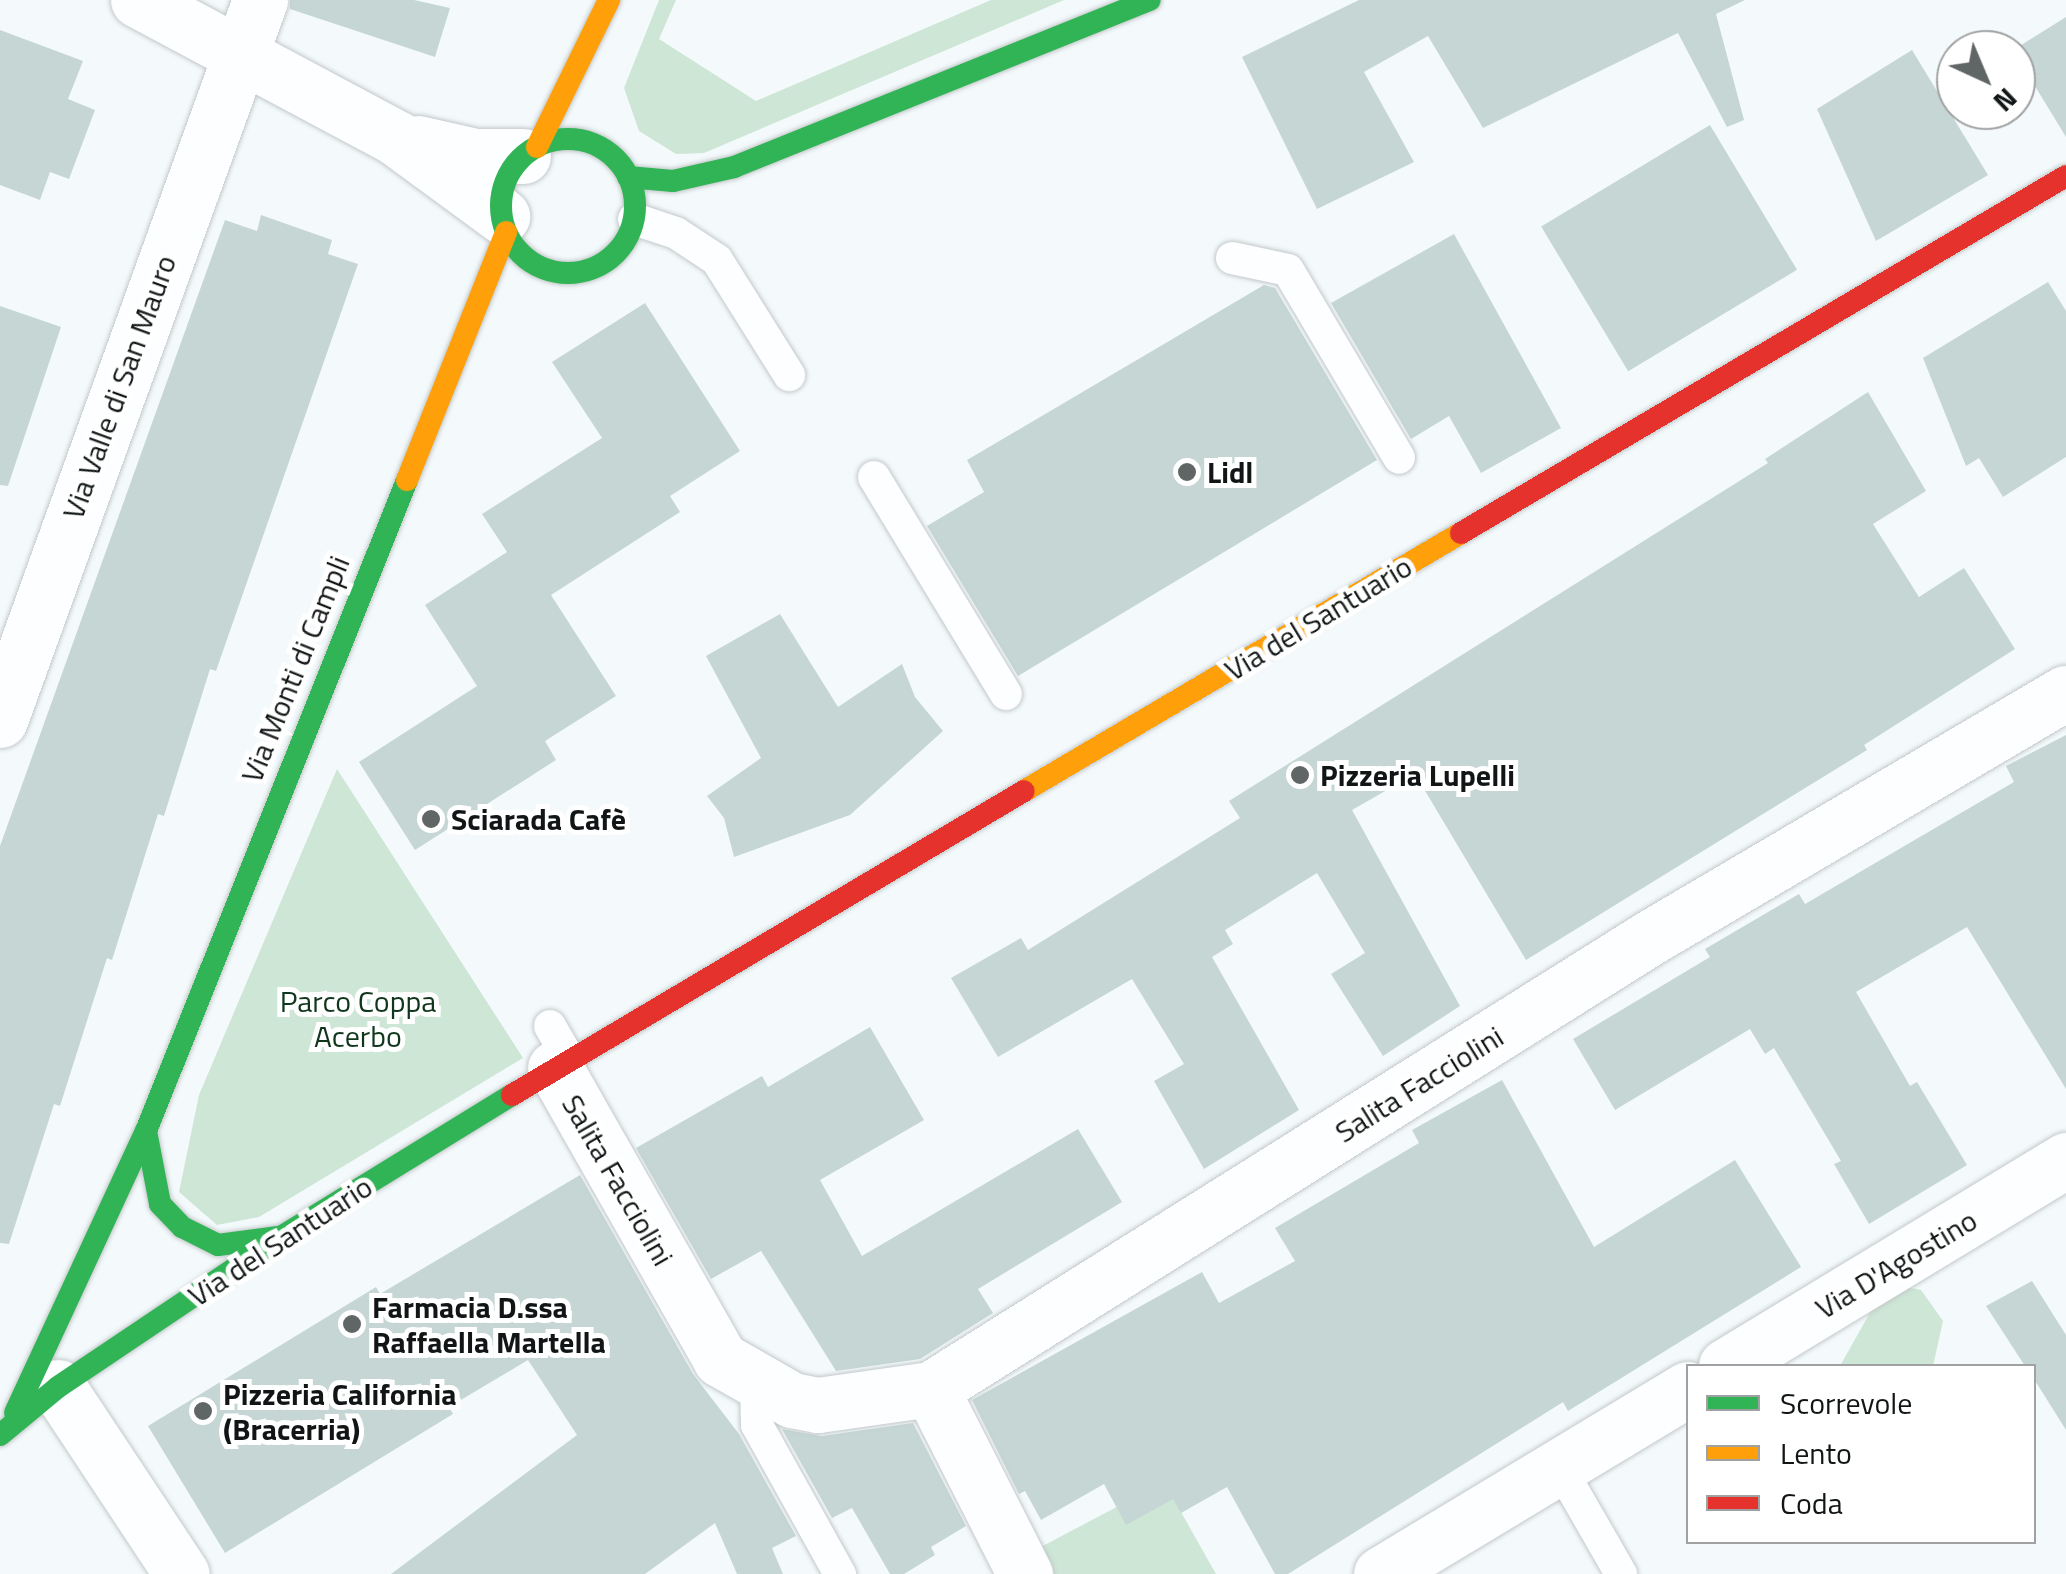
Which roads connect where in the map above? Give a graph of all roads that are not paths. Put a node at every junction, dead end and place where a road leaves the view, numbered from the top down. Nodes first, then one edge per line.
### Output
1 (138, 0) edge
2 (260, 0) edge
3 (1150, 0) edge
4 (607, 4) edge
5 (238, 54) junction
6 (396, 138) junction
7 (590, 143) junction
8 (530, 152) junction
9 (2066, 176) edge
10 (628, 177) junction
11 (634, 218) junction
12 (504, 224) junction
13 (1232, 258) dead end
14 (789, 376) dead end
15 (1399, 458) dead end
16 (874, 477) dead end
17 (2066, 693) edge
18 (1006, 694) dead end
19 (0, 720) edge
20 (558, 1051) junction
21 (146, 1131) junction
22 (2066, 1160) edge
23 (284, 1236) junction
24 (1729, 1364) edge
25 (756, 1382) junction
26 (931, 1389) junction
27 (1686, 1390) edge
28 (38, 1401) edge
29 (1559, 1466) junction
30 (182, 1574) edge
31 (840, 1574) edge
32 (1024, 1574) edge
33 (1380, 1574) edge
34 (1620, 1574) edge

1 - 5 street
2 - 5 street, Via Valle di San Mauro
3 - 10 street
4 - 7 street
4 - 8 street
5 - 6 street
5 - 19 street, Via Valle di San Mauro
6 - 8 street
6 - 12 street
7 - 8 street
7 - 10 street
8 - 12 street
9 - 20 street, Via del Santuario
10 - 11 street
11 - 12 street
11 - 14 lane
12 - 21 street, Via Monti di Campli
13 - 15 lane
16 - 18 lane
17 - 26 street, Salita Facciolini
20 - 23 street, Via del Santuario
20 - 25 street, Salita Facciolini
21 - 23 street
21 - 28 street, Via Monti di Campli
22 - 24 street, Via D'Agostino
23 - 28 street, Via del Santuario
25 - 26 street, Salita Facciolini
25 - 31 lane
26 - 32 street
27 - 29 street
28 - 30 street
29 - 33 street
29 - 34 lane

